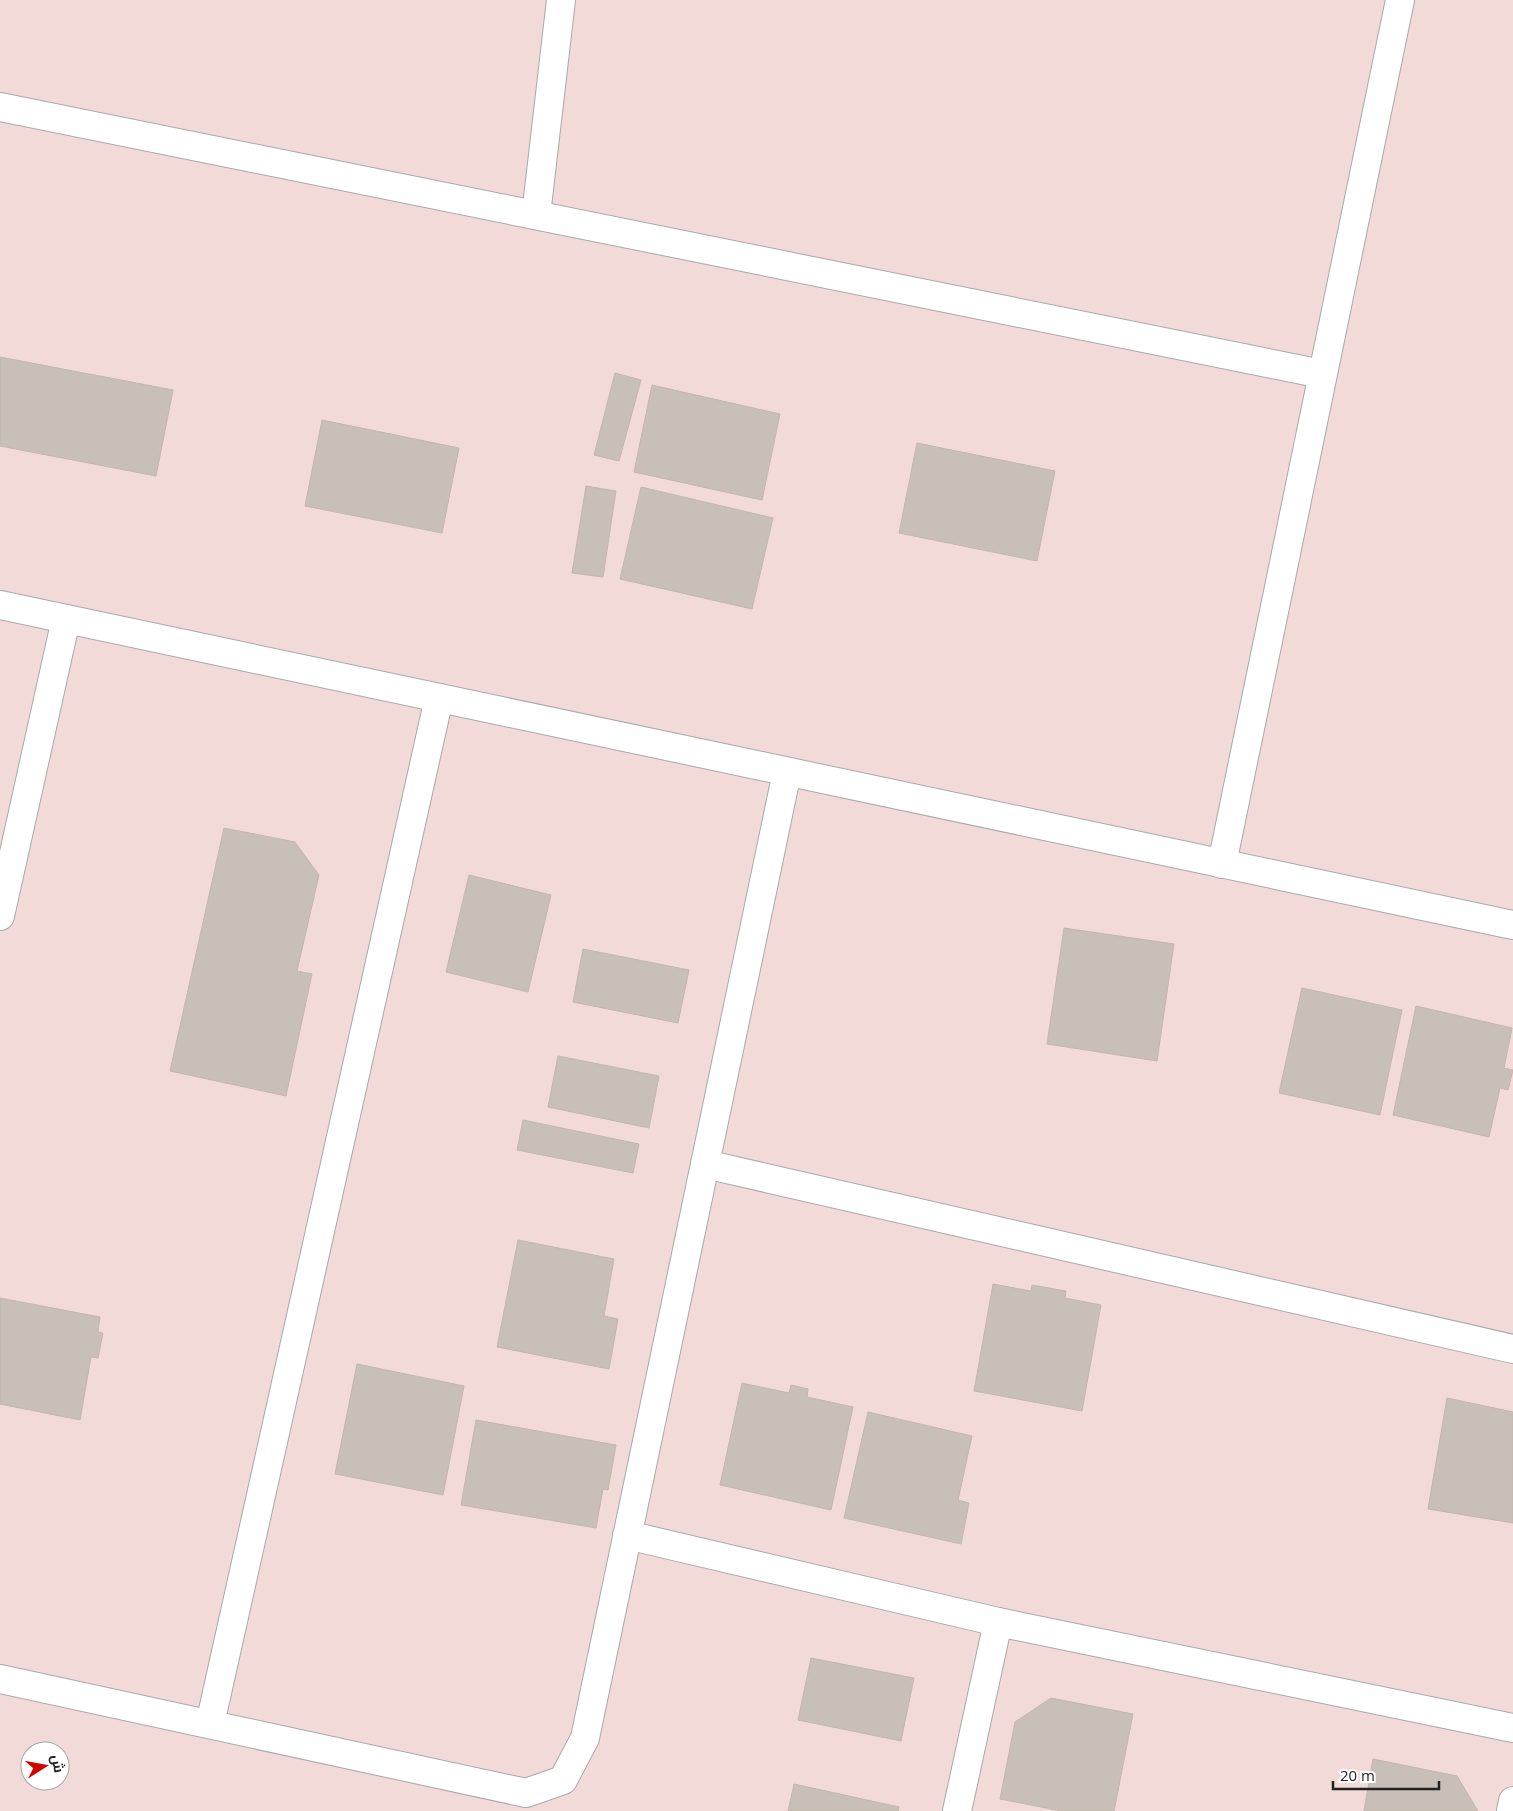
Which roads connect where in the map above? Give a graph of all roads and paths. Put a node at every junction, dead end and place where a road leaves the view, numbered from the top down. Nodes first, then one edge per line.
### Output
1 (561, 0) edge
2 (1400, 0) edge
3 (0, 106) edge
4 (536, 215) junction
5 (1322, 374) junction
6 (0, 605) edge
7 (66, 619) junction
8 (438, 698) junction
9 (787, 772) junction
10 (1222, 864) junction
11 (0, 916) edge
12 (1513, 926) edge
13 (705, 1164) junction
14 (1513, 1349) edge
15 (627, 1536) junction
16 (998, 1622) junction
17 (0, 1679) edge
18 (210, 1724) junction
19 (1513, 1728) edge
20 (1513, 1801) edge
21 (957, 1811) edge
22 (1511, 1811) edge

1 - 4 street
2 - 5 street
3 - 4 street
4 - 5 street
5 - 10 street
6 - 7 street
7 - 8 street
7 - 11 street
8 - 9 street
8 - 18 street
9 - 10 street
9 - 13 street
10 - 12 street
13 - 14 street
13 - 15 street
15 - 16 street
15 - 18 street
16 - 19 street
16 - 21 street
17 - 18 street
20 - 22 street

